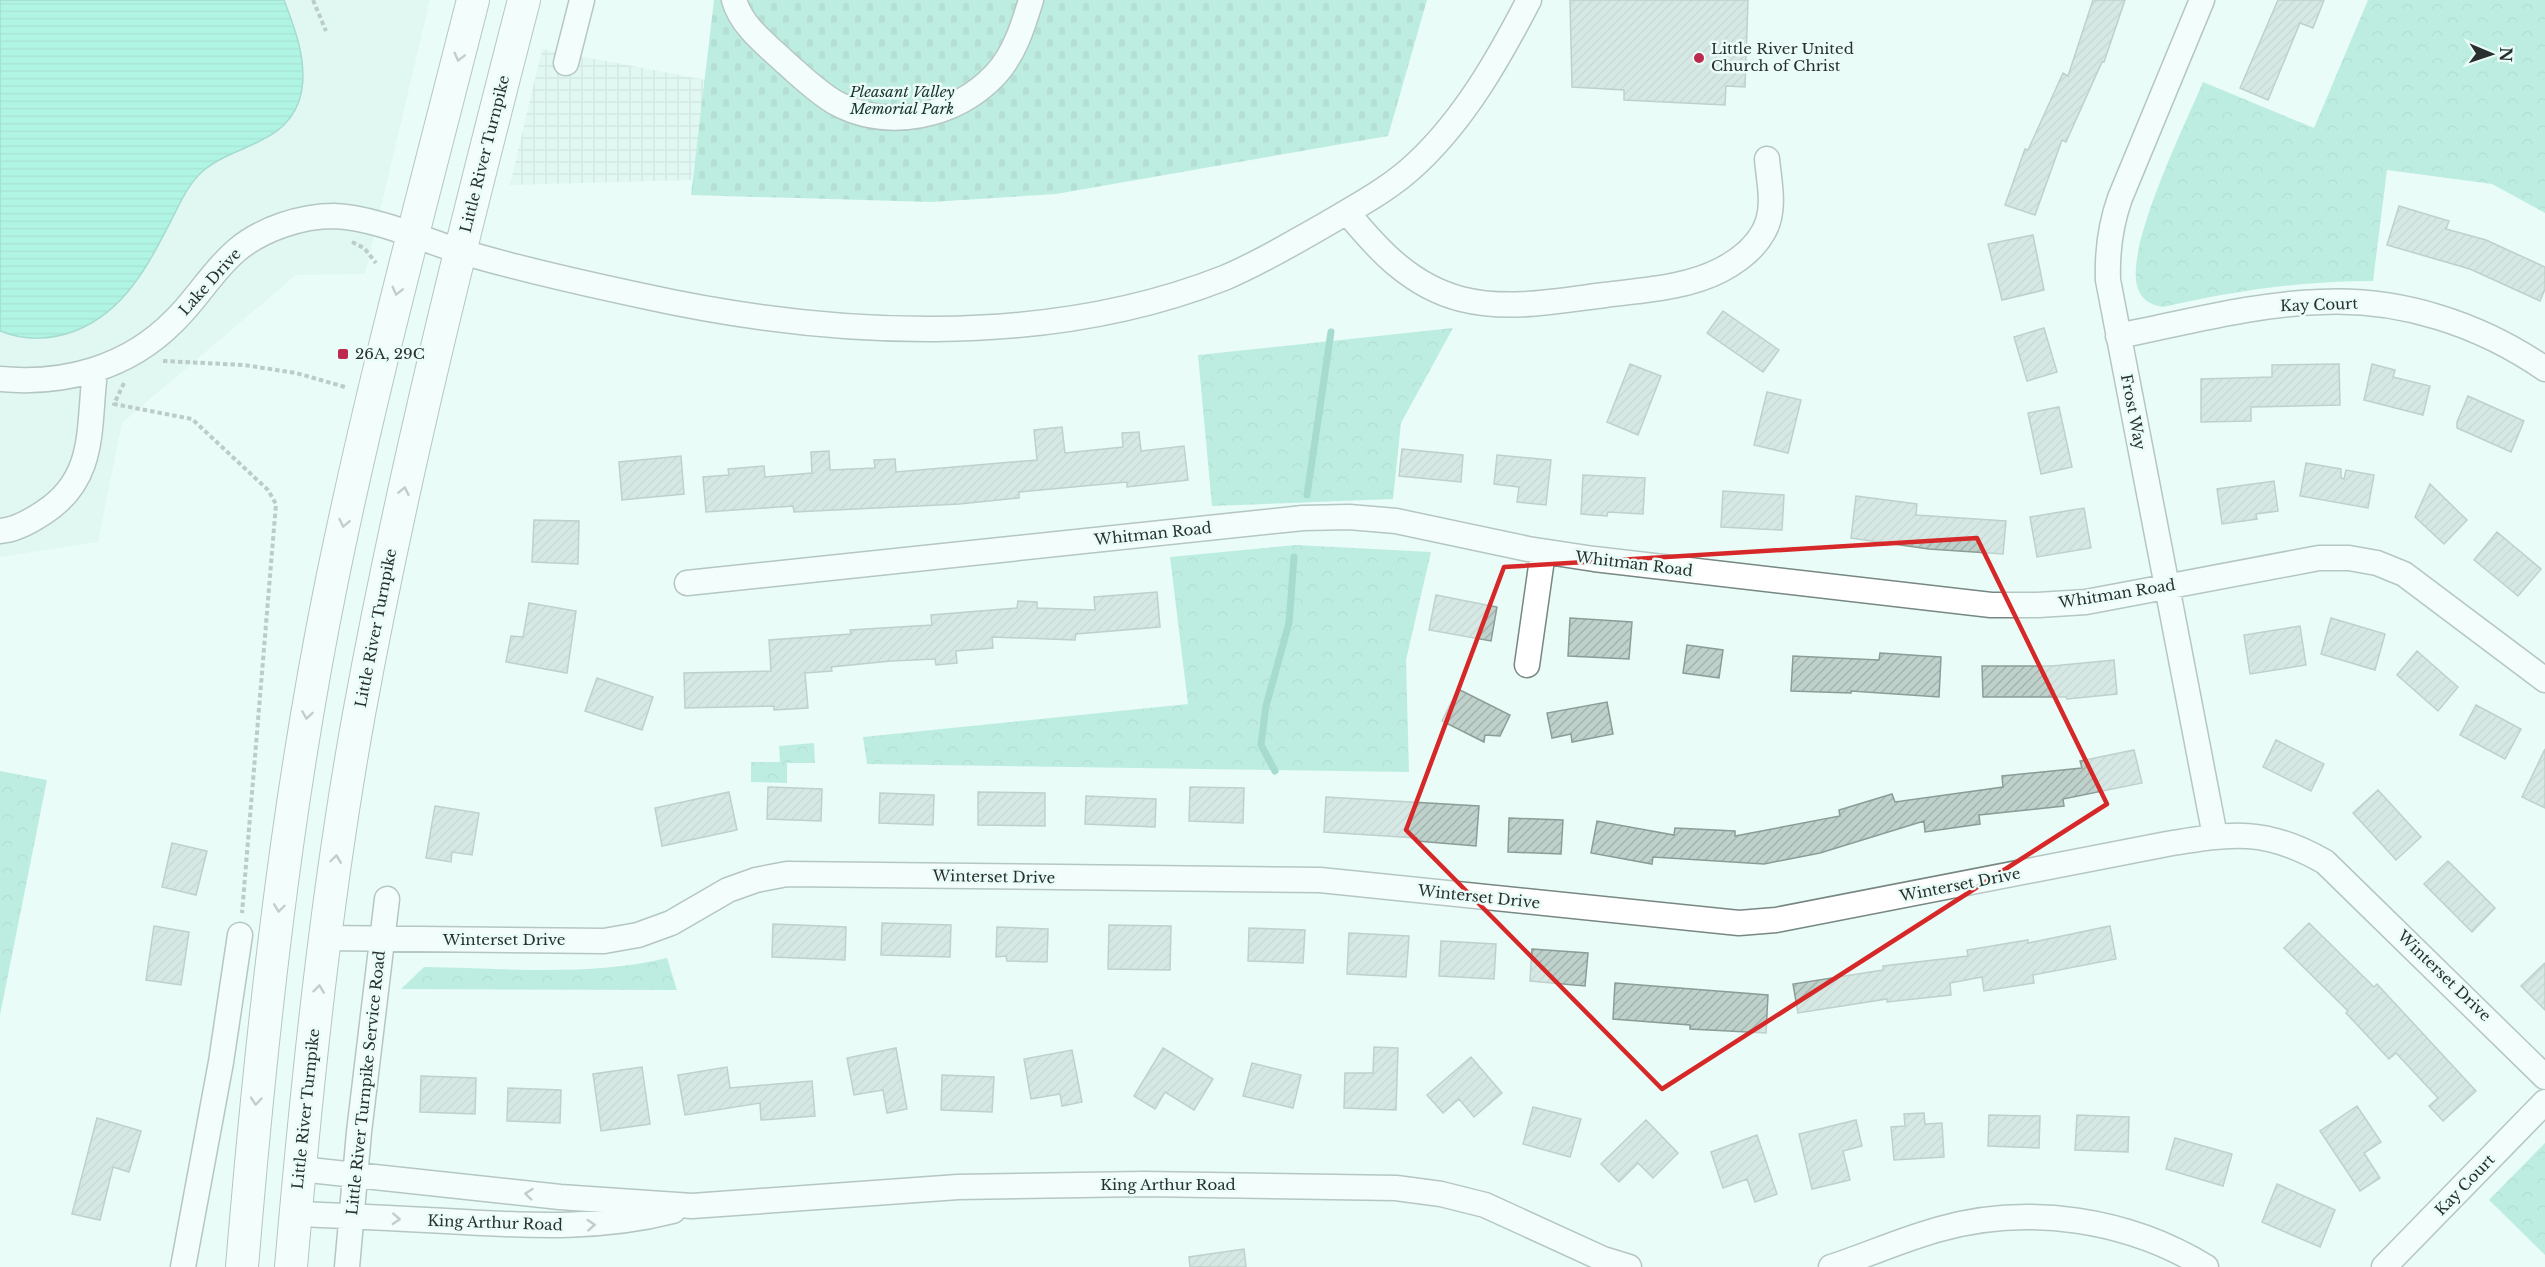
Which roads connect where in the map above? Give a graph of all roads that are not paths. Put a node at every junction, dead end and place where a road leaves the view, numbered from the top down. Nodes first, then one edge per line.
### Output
1 (473, 0) edge
2 (524, 0) edge
3 (582, 0) edge
4 (734, 0) edge
5 (1031, 0) edge
6 (1529, 0) edge
7 (2202, 0) edge
8 (566, 63) dead end
9 (1767, 159) dead end
10 (1347, 212) junction
11 (411, 234) junction
12 (461, 252) junction
13 (2118, 336) junction
14 (2545, 369) edge
15 (95, 372) junction
16 (0, 379) edge
17 (0, 531) edge
18 (1543, 552) junction
19 (687, 583) dead end
20 (2168, 587) junction
21 (1527, 666) dead end
22 (2545, 680) edge
23 (2215, 836) junction
24 (387, 898) dead end
25 (240, 935) road end
26 (325, 938) junction
27 (382, 939) junction
28 (2545, 1077) edge
29 (2545, 1102) edge
30 (300, 1169) junction
31 (355, 1175) junction
32 (692, 1206) junction
33 (296, 1214) junction
34 (352, 1216) junction
35 (183, 1267) edge
36 (242, 1267) edge
37 (291, 1267) edge
38 (347, 1267) edge
39 (1629, 1267) edge
40 (1831, 1267) edge
41 (2206, 1267) edge
42 (2384, 1267) edge

1 -> 11 main road
2 - 12 main road, Little River Turnpike
3 - 8 street
4 - 5 street
6 - 10 street, Lake Drive
7 - 13 street, Frost Way
9 - 10 street
10 - 12 street, Lake Drive
11 - 12 street, Lake Drive
11 - 15 street, Lake Drive
11 -> 36 main road
26 -> 12 main road, Little River Turnpike
13 - 14 street, Kay Court
13 - 20 street, Frost Way
15 - 16 street, Lake Drive
15 - 17 street
18 - 19 street, Whitman Road
18 - 20 street, Whitman Road
18 - 21 street
20 - 22 street, Whitman Road
20 - 23 street, Frost Way
23 - 27 street, Winterset Drive
23 - 28 street, Winterset Drive
24 - 27 street, Little River Turnpike Service Road
25 - 35 street
26 - 27 street, Winterset Drive
30 -> 26 main road, Little River Turnpike
27 - 31 street, Little River Turnpike Service Road
29 - 42 street, Kay Court
30 - 31 street, King Arthur Road
30 - 33 main road, Little River Turnpike
32 -> 31 street, King Arthur Road
31 - 34 street, Little River Turnpike Service Road
34 -> 32 street, King Arthur Road
32 - 39 street, King Arthur Road
33 - 34 street, King Arthur Road
33 - 37 main road, Little River Turnpike
34 - 38 street, Little River Turnpike Service Road
40 - 41 street

